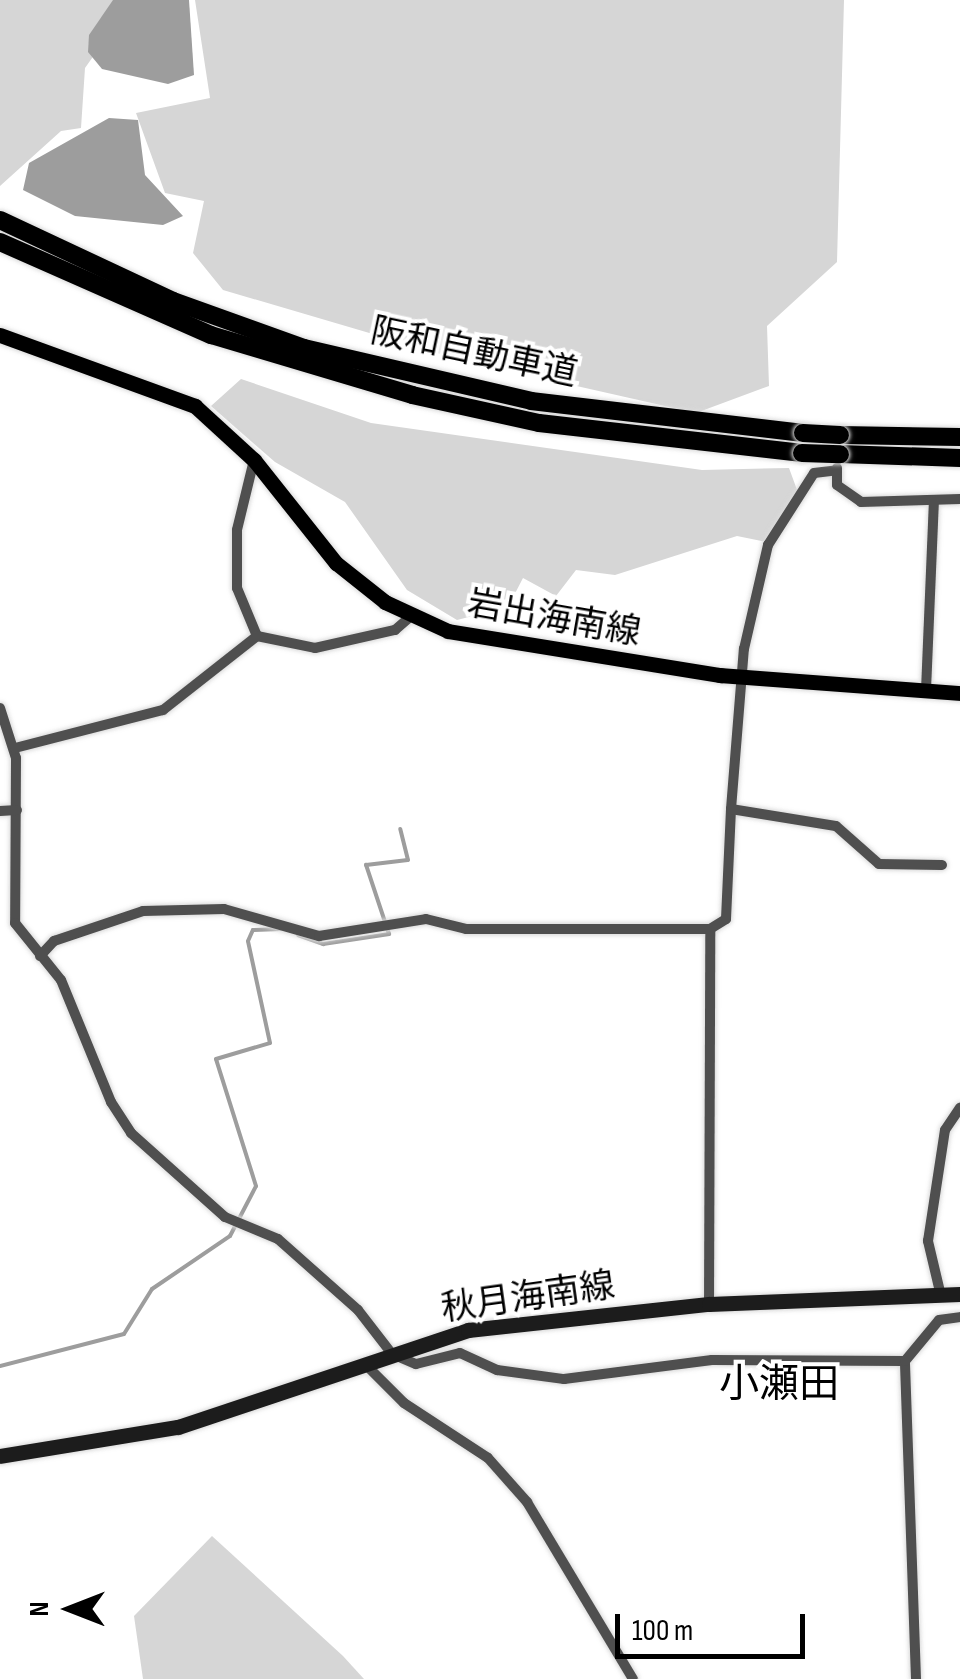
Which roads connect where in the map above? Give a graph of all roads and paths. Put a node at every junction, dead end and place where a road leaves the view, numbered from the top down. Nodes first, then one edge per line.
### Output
1 (0, 220) edge
2 (0, 242) edge
3 (0, 334) edge
4 (839, 426) junction
5 (960, 437) edge
6 (960, 458) edge
7 (254, 460) junction
8 (839, 462) junction
9 (960, 499) edge
10 (934, 500) junction
11 (411, 616) junction
12 (258, 636) junction
13 (741, 676) junction
14 (926, 690) junction
15 (960, 693) edge
16 (0, 708) edge
17 (15, 748) junction
18 (731, 809) junction
19 (17, 810) junction
20 (0, 811) edge
21 (942, 865) dead end
22 (710, 929) junction
23 (40, 956) junction
24 (960, 1108) edge
25 (960, 1294) edge
26 (940, 1296) junction
27 (710, 1304) junction
28 (960, 1317) edge
29 (392, 1354) junction
30 (905, 1361) junction
31 (365, 1364) junction
32 (0, 1456) edge
33 (633, 1679) edge
34 (916, 1679) edge

1 - 4 highway, 阪和自動車道, bridge
2 - 8 highway, 阪和自動車道, bridge
3 - 7 main road, 岩出海南線
4 - 5 highway, 阪和自動車道
4 - 8 street
6 - 8 highway, 阪和自動車道
7 - 11 main road, 岩出海南線
7 - 12 street
8 - 10 street
8 - 13 street
9 - 10 street
10 - 14 street
11 - 12 street
11 - 13 main road, 岩出海南線
12 - 17 street
13 - 14 main road, 岩出海南線
13 - 18 street
14 - 15 main road, 岩出海南線
16 - 17 street
17 - 19 street
18 - 21 street
18 - 22 street
19 - 20 street
19 - 23 street
22 - 23 street
22 - 27 street
23 - 29 street
24 - 26 street
25 - 26 main road, 秋月海南線
26 - 27 main road, 秋月海南線
27 - 29 main road, 秋月海南線
28 - 30 street
29 - 30 street
29 - 31 main road, 秋月海南線
30 - 34 street
31 - 32 main road, 秋月海南線
31 - 33 street

